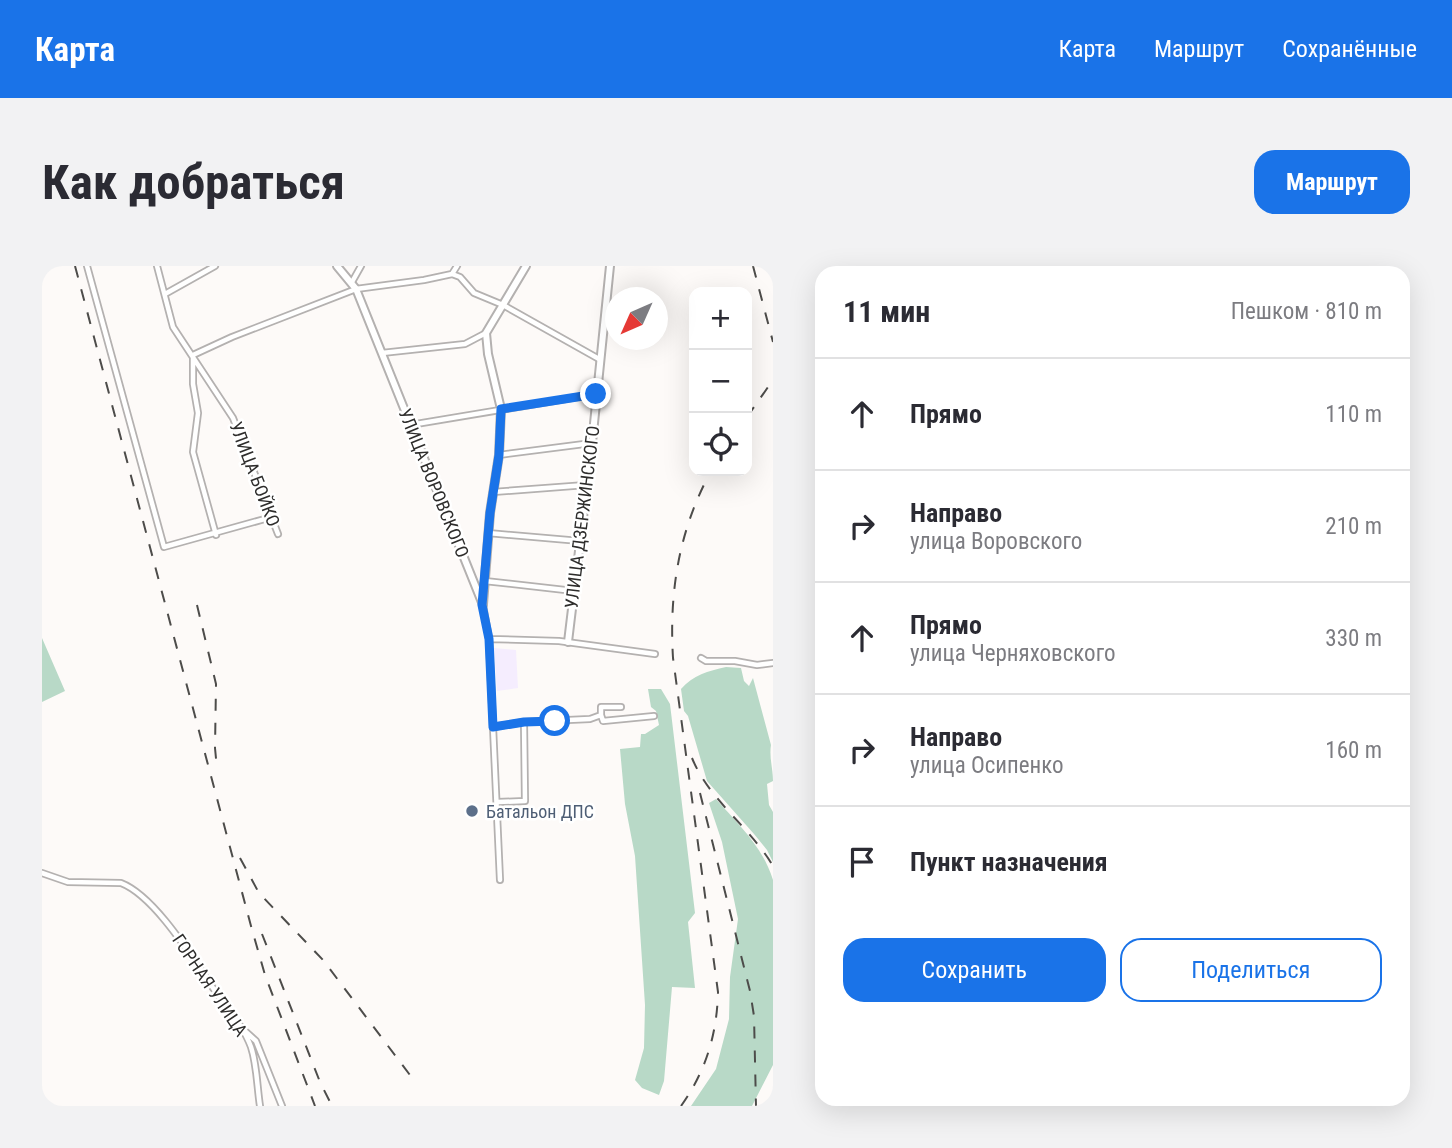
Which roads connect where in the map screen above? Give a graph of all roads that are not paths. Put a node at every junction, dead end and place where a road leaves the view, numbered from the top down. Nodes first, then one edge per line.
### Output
1 (87, 266) edge
2 (157, 266) edge
3 (215, 266) edge
4 (337, 266) edge
5 (361, 266) edge
6 (457, 266) edge
7 (526, 266) edge
8 (610, 266) edge
9 (452, 274) junction
10 (352, 282) junction
11 (356, 289) junction
12 (164, 294) junction
13 (503, 305) junction
14 (486, 333) junction
15 (382, 353) junction
16 (193, 355) junction
17 (599, 359) junction
18 (596, 394) junction
19 (501, 409) junction
20 (410, 425) junction
21 (592, 443) junction
22 (499, 455) junction
23 (586, 485) junction
24 (493, 492) junction
25 (272, 517) junction
26 (488, 533) junction
27 (278, 534) dead end
28 (216, 535) junction
29 (580, 541) junction
30 (485, 581) junction
31 (574, 590) junction
32 (482, 605) junction
33 (489, 639) junction
34 (568, 642) junction
35 (655, 654) dead end
36 (701, 658) dead end
37 (773, 663) edge
38 (621, 707) dead end
39 (601, 715) junction
40 (654, 716) dead end
41 (524, 722) junction
42 (493, 727) junction
43 (498, 802) junction
44 (42, 873) edge
45 (500, 880) dead end
46 (243, 1029) junction
47 (260, 1106) edge
48 (282, 1106) edge

1 - 28 street
2 - 12 street, УЛИЦА БОЙКО
3 - 12 street
4 - 10 street, УЛИЦА ВОРОВСКОГО
5 - 10 street
6 - 9 street
7 - 13 street
8 - 17 street, УЛИЦА ДЗЕРЖИНСКОГО
9 - 11 street
9 - 13 street
10 - 11 street, УЛИЦА ВОРОВСКОГО
11 - 15 street, УЛИЦА ВОРОВСКОГО
11 - 16 street
12 - 16 street, УЛИЦА БОЙКО
13 - 14 street
13 - 17 street
14 - 15 street
14 - 19 street
15 - 20 street, УЛИЦА ВОРОВСКОГО
16 - 25 street, УЛИЦА БОЙКО
16 - 28 street
17 - 18 street, УЛИЦА ДЗЕРЖИНСКОГО
18 - 19 street
18 - 21 street, УЛИЦА ДЗЕРЖИНСКОГО
19 - 20 street
19 - 22 street
20 - 32 street, УЛИЦА ВОРОВСКОГО
21 - 22 street
21 - 23 street, УЛИЦА ДЗЕРЖИНСКОГО
22 - 24 street
23 - 24 street
23 - 29 street, УЛИЦА ДЗЕРЖИНСКОГО
24 - 26 street
25 - 27 street, УЛИЦА БОЙКО
25 - 28 street
26 - 29 street
26 - 30 street
29 - 31 street, УЛИЦА ДЗЕРЖИНСКОГО
30 - 31 street
30 - 32 street
31 - 34 street, УЛИЦА ДЗЕРЖИНСКОГО
32 - 33 street, УЛИЦА ВОРОВСКОГО
33 - 34 street
33 - 42 street, УЛИЦА ВОРОВСКОГО
34 - 35 street
36 - 37 street
38 - 39 street
39 - 40 street
39 - 41 street
41 - 42 street
41 - 43 street
42 - 43 street, УЛИЦА ВОРОВСКОГО
43 - 45 street, УЛИЦА ВОРОВСКОГО
44 - 46 street, ГОРНАЯ УЛИЦА
46 - 47 street, ГОРНАЯ УЛИЦА
46 - 48 street

